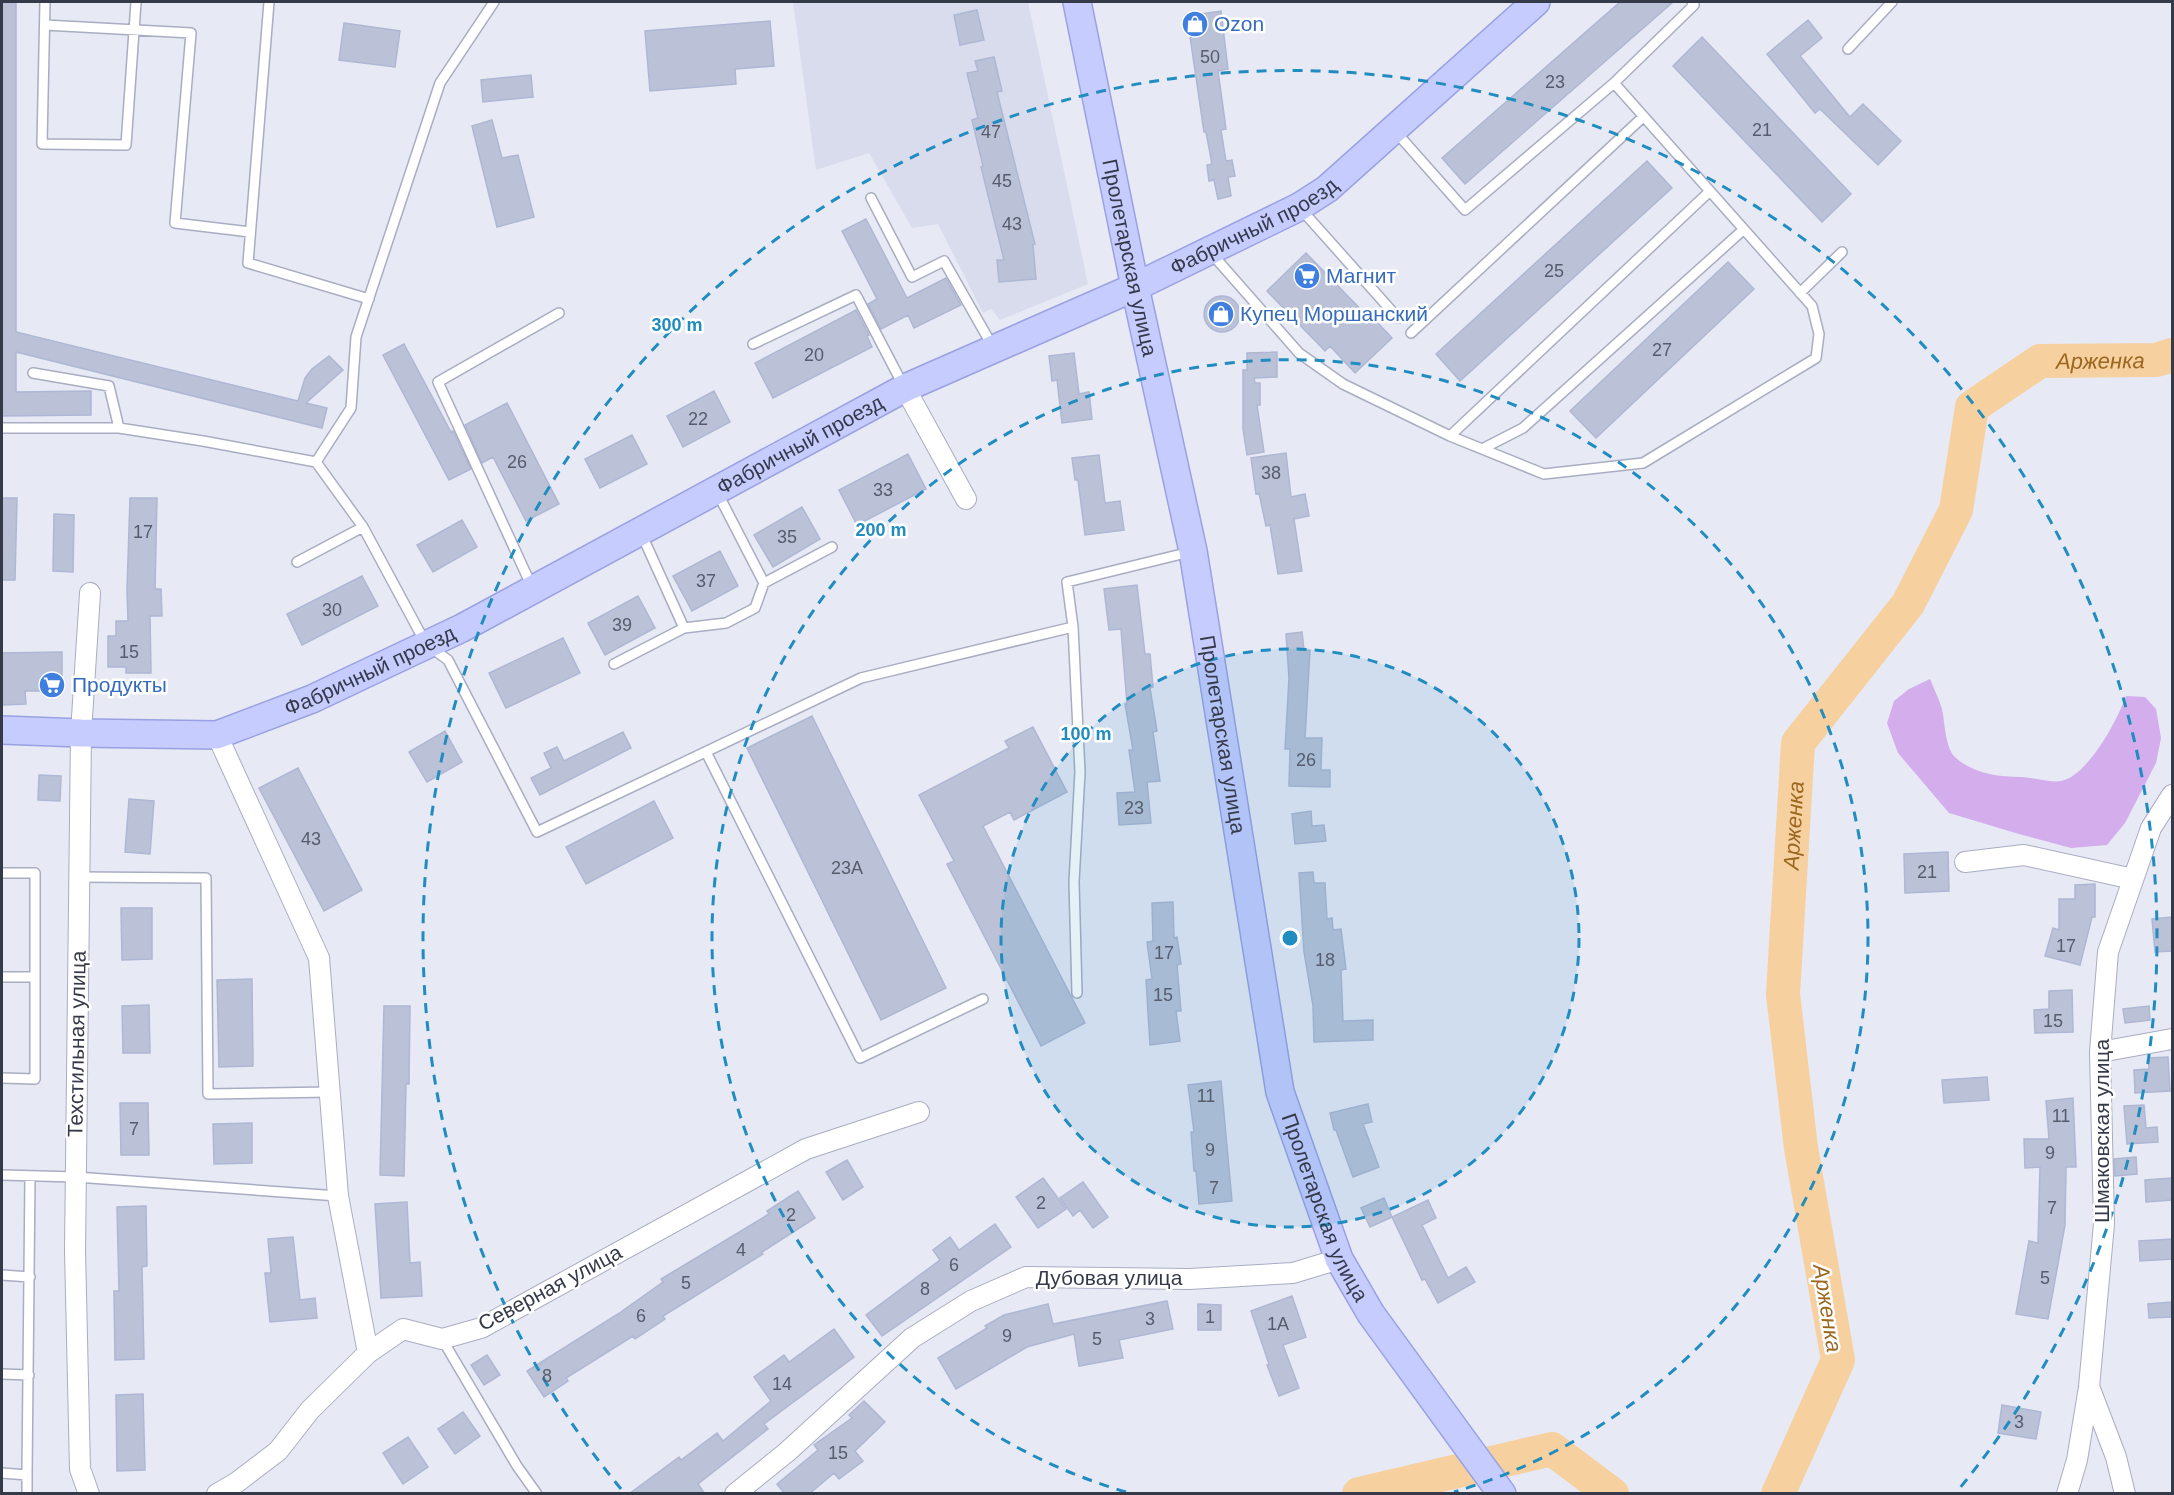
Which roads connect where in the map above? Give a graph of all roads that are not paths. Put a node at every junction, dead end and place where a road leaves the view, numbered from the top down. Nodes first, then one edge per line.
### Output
1 (45, 2) edge
2 (136, 2) edge
3 (269, 2) edge
4 (494, 2) edge
5 (1077, 2) edge
6 (1536, 2) edge
7 (1692, 2) edge
8 (1892, 2) edge
9 (45, 25) junction
10 (134, 30) junction
11 (1848, 49) dead end
12 (1614, 83) junction
13 (1643, 117) junction
14 (1393, 130) junction
15 (1709, 192) junction
16 (872, 198) dead end
17 (1299, 207) junction
18 (1743, 230) junction
19 (250, 231) junction
20 (1209, 250) junction
21 (1842, 252) dead end
22 (1135, 287) junction
23 (1800, 292) junction
24 (369, 299) junction
25 (559, 313) dead end
26 (1398, 318) dead end
27 (1412, 333) dead end
28 (753, 344) dead end
29 (994, 349) junction
30 (33, 373) dead end
31 (905, 388) junction
32 (2, 428) edge
33 (119, 428) junction
34 (1450, 436) junction
35 (1482, 449) junction
36 (315, 462) junction
37 (716, 490) junction
38 (966, 499) dead end
39 (363, 527) junction
40 (640, 530) junction
41 (832, 547) dead end
42 (1193, 551) junction
43 (297, 562) dead end
44 (764, 583) junction
45 (533, 589) junction
46 (90, 592) dead end
47 (1073, 627) junction
48 (684, 628) junction
49 (426, 644) junction
50 (614, 664) dead end
51 (2, 730) edge
52 (81, 733) junction
53 (217, 735) junction
54 (706, 752) junction
55 (2172, 795) edge
56 (1965, 862) dead end
57 (2, 873) edge
58 (79, 877) junction
59 (2133, 879) junction
60 (2, 977) edge
61 (35, 977) junction
62 (1077, 993) dead end
63 (983, 999) dead end
64 (2172, 1039) edge
65 (2100, 1052) junction
66 (2, 1078) edge
67 (330, 1092) junction
68 (919, 1112) dead end
69 (2, 1175) edge
70 (30, 1176) junction
71 (76, 1177) junction
72 (338, 1196) junction
73 (1339, 1259) junction
74 (2, 1275) edge
75 (30, 1277) junction
76 (442, 1339) junction
77 (368, 1353) junction
78 (2, 1374) edge
79 (29, 1375) junction
80 (2089, 1386) junction
81 (2, 1473) edge
82 (27, 1475) junction
83 (27, 1494) edge
84 (89, 1494) edge
85 (217, 1494) edge
86 (537, 1494) edge
87 (735, 1494) edge
88 (1502, 1494) edge
89 (2067, 1494) edge
90 (2125, 1494) edge

1 - 9 lane
2 - 10 lane
3 - 19 lane
4 - 24 lane
5 - 22 street, Пролетарская улица
6 - 14 street, Фабричный проезд
7 - 12 lane
8 - 11 lane
9 - 10 lane
9 - 10 lane
10 - 19 lane
12 - 13 lane
12 - 14 lane
13 - 15 lane
13 - 27 lane
14 - 17 street, Фабричный проезд
15 - 18 lane
15 - 34 lane
16 - 29 lane
17 - 20 street, Фабричный проезд
17 - 26 lane
18 - 23 lane
18 - 35 lane
19 - 24 lane
20 - 22 street, Фабричный проезд
20 - 34 lane
21 - 23 lane
22 - 29 street, Фабричный проезд
22 - 42 street, Пролетарская улица
23 - 35 lane
24 - 36 lane
25 - 45 lane
28 - 31 lane
29 - 31 street, Фабричный проезд
30 - 33 lane
31 - 37 street, Фабричный проезд
31 - 38 street
32 - 33 lane
33 - 36 lane
34 - 35 lane
36 - 39 lane
37 - 40 street, Фабричный проезд
37 - 44 lane
39 - 43 lane
39 - 49 lane
40 - 45 street, Фабричный проезд
40 - 48 lane
41 - 44 lane
42 - 47 lane
42 - 73 street, Пролетарская улица
44 - 48 lane
45 - 49 street, Фабричный проезд
46 - 52 street, Техстильная улица
47 - 54 lane
47 - 62 lane
48 - 50 lane
49 - 53 street, Фабричный проезд
49 - 54 lane
51 - 52 street, Фабричный проезд
52 - 53 street, Фабричный проезд
52 - 58 street, Техстильная улица
53 - 67 street
54 - 63 lane
55 - 59 street, Шмаковская улица
56 - 59 street
57 - 61 lane
58 - 67 lane
58 - 71 street, Техстильная улица
59 - 65 street, Шмаковская улица
60 - 61 lane
61 - 66 lane
64 - 65 street
65 - 80 street, Шмаковская улица
67 - 72 street
68 - 76 street, Северная улица
69 - 70 lane
70 - 71 lane
70 - 75 lane
71 - 72 lane
71 - 84 street, Техстильная улица
72 - 77 street
73 - 87 street, Дубовая улица
73 - 88 street, Пролетарская улица
74 - 75 lane
75 - 79 lane
76 - 77 street
76 - 86 lane
77 - 85 street
78 - 79 lane
79 - 82 lane
80 - 89 street, Шмаковская улица
80 - 90 street, Шмаковская улица
81 - 82 lane
82 - 83 lane

